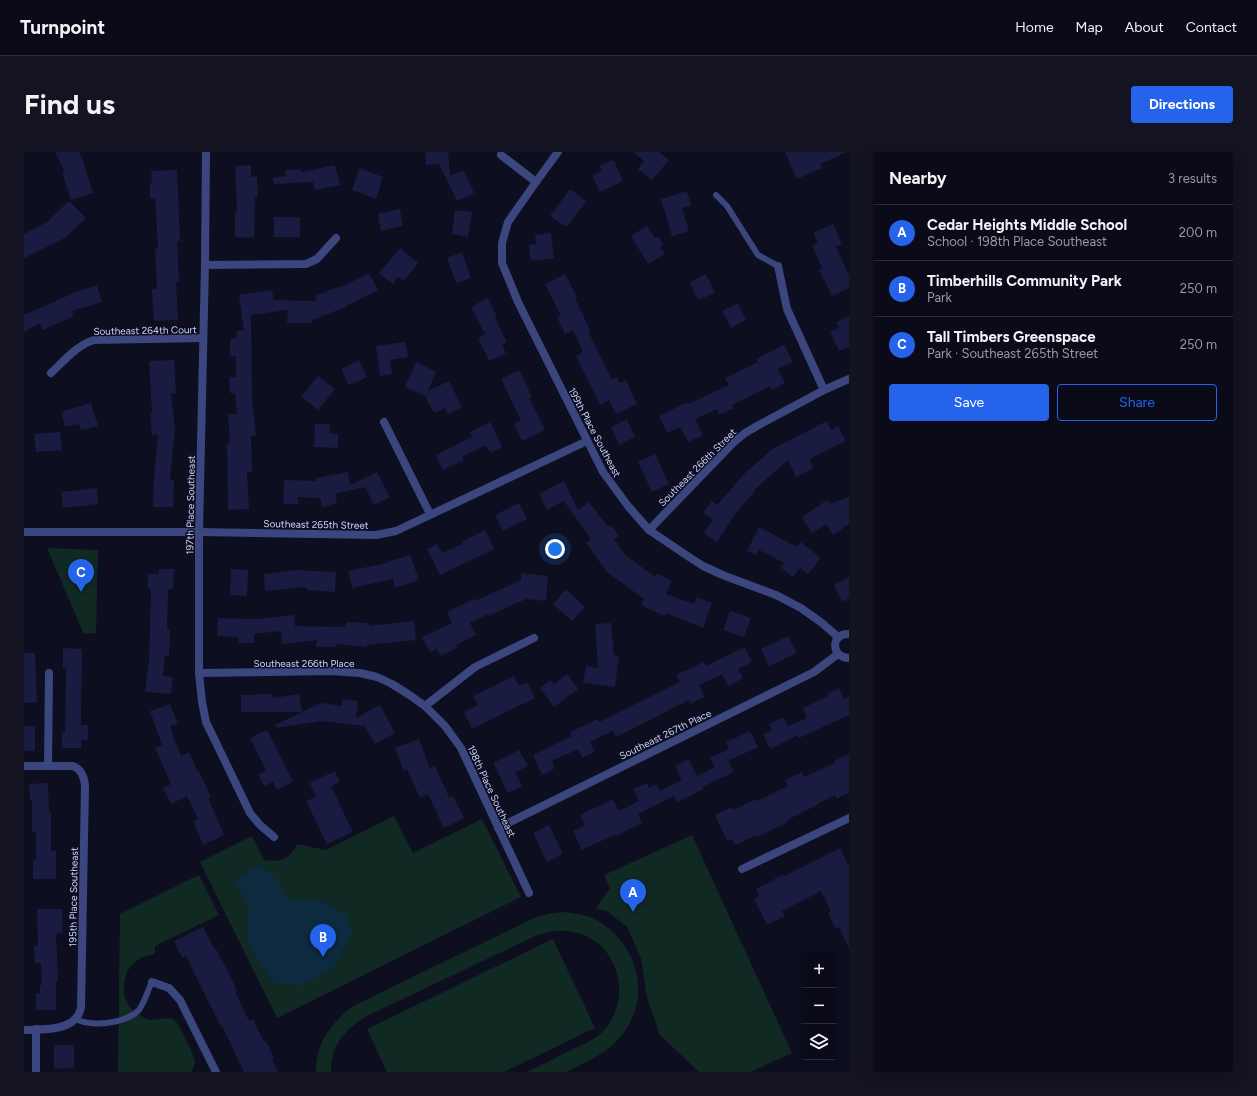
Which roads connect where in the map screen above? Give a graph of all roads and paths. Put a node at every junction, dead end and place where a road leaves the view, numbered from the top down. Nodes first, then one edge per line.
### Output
1 (206, 152) edge
2 (558, 152) edge
3 (501, 155) dead end
4 (536, 182) junction
5 (716, 195) dead end
6 (336, 238) dead end
7 (205, 265) junction
8 (778, 266) joint
9 (204, 338) junction
10 (51, 373) dead end
11 (849, 379) edge
12 (824, 390) junction
13 (384, 422) dead end
14 (587, 441) junction
15 (430, 514) junction
16 (649, 530) junction
17 (24, 532) edge
18 (199, 532) junction
19 (849, 634) edge
20 (838, 637) junction
21 (534, 638) dead end
22 (838, 654) junction
23 (849, 658) edge
24 (48, 673) dead end
25 (199, 673) junction
26 (424, 706) junction
27 (24, 766) edge
28 (48, 766) junction
29 (849, 818) edge
30 (498, 828) junction
31 (274, 837) dead end
32 (742, 869) dead end
33 (529, 893) dead end
34 (152, 982) joint
35 (75, 1019) junction
36 (36, 1029) junction
37 (24, 1030) edge
38 (36, 1072) edge
39 (216, 1072) edge

1 - 7 street, 197th Place Southeast
2 - 4 street, 199th Place Southeast
3 - 4 street
4 - 14 street, 199th Place Southeast
5 - 8 lane
6 - 7 street
7 - 9 street, 197th Place Southeast
8 - 12 street
9 - 10 street, Southeast 264th Court
9 - 18 street, 197th Place Southeast
11 - 12 street, Southeast 266th Street
12 - 16 street, Southeast 266th Street
13 - 15 street
14 - 15 street, Southeast 265th Street
14 - 16 street, 199th Place Southeast
15 - 18 street, Southeast 265th Street
16 - 20 street, 199th Place Southeast
17 - 18 street, Southeast 265th Street
18 - 25 street, 197th Place Southeast
19 - 20 street
20 - 22 street
21 - 26 street
22 - 23 street
22 - 30 street, Southeast 267th Place
24 - 28 street
25 - 26 street, Southeast 266th Place
25 - 31 street, 197th Place Southeast
26 - 30 street, 198th Place Southeast
27 - 28 street
28 - 35 street, 195th Place Southeast
29 - 32 street
30 - 33 street, 198th Place Southeast
34 - 35 lane
34 - 39 street
35 - 36 street
36 - 37 street
36 - 38 street

